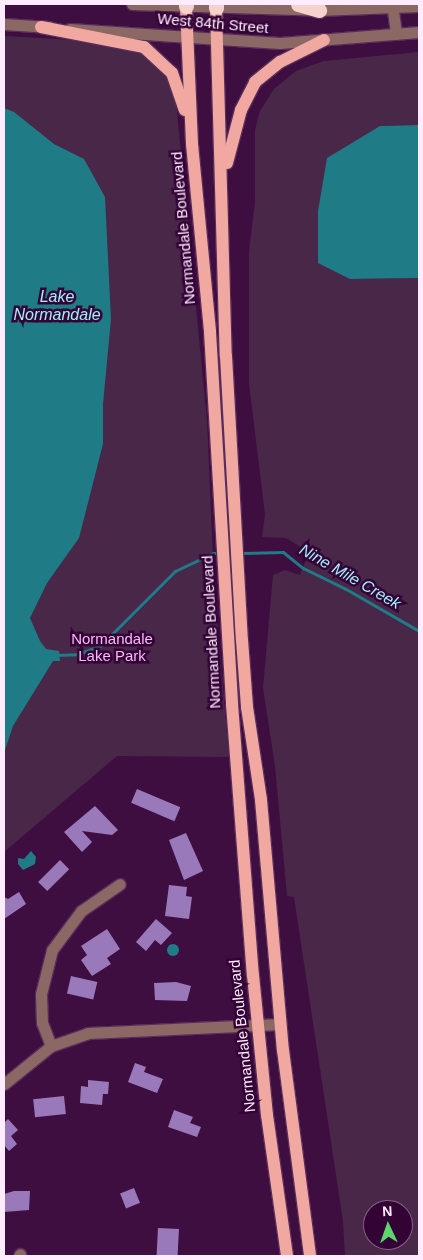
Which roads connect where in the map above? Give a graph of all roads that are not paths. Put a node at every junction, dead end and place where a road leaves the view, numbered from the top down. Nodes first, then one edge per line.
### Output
1 (132, 4) edge
2 (298, 4) edge
3 (186, 5) edge
4 (391, 5) edge
5 (216, 6) edge
6 (419, 6) edge
7 (319, 10) junction
8 (4, 24) edge
9 (42, 27) junction
10 (419, 32) edge
11 (396, 34) junction
12 (187, 35) junction
13 (218, 39) junction
14 (324, 40) junction
15 (192, 144) junction
16 (223, 180) junction
17 (230, 534) junction
18 (120, 884) dead end
19 (280, 1024) junction
20 (258, 1025) junction
21 (51, 1046) junction
22 (4, 1084) edge
23 (287, 1256) edge
24 (310, 1256) edge

1 - 3 street, West 84th Street
2 - 7 highway
3 - 5 street, West 84th Street
3 - 12 main road, Normandale Boulevard
4 - 6 street, West 84th Street
4 - 7 street, West 84th Street
4 - 11 street
5 - 7 street, West 84th Street
5 - 13 main road, Normandale Boulevard
8 - 9 street, West 84th Street
9 - 12 street, West 84th Street
9 - 15 main road
10 - 11 street, West 84th Street
11 - 14 street, West 84th Street
12 - 13 street, West 84th Street
12 - 15 main road, Normandale Boulevard
13 - 14 street, West 84th Street
13 - 16 main road, Normandale Boulevard
14 - 16 main road
15 - 17 main road, Normandale Boulevard
16 - 17 main road, Normandale Boulevard
17 - 19 main road, Normandale Boulevard
17 - 20 main road, Normandale Boulevard
18 - 21 street
19 - 20 street
19 - 24 main road, Normandale Boulevard
20 - 21 street
20 - 23 main road, Normandale Boulevard
21 - 22 street

